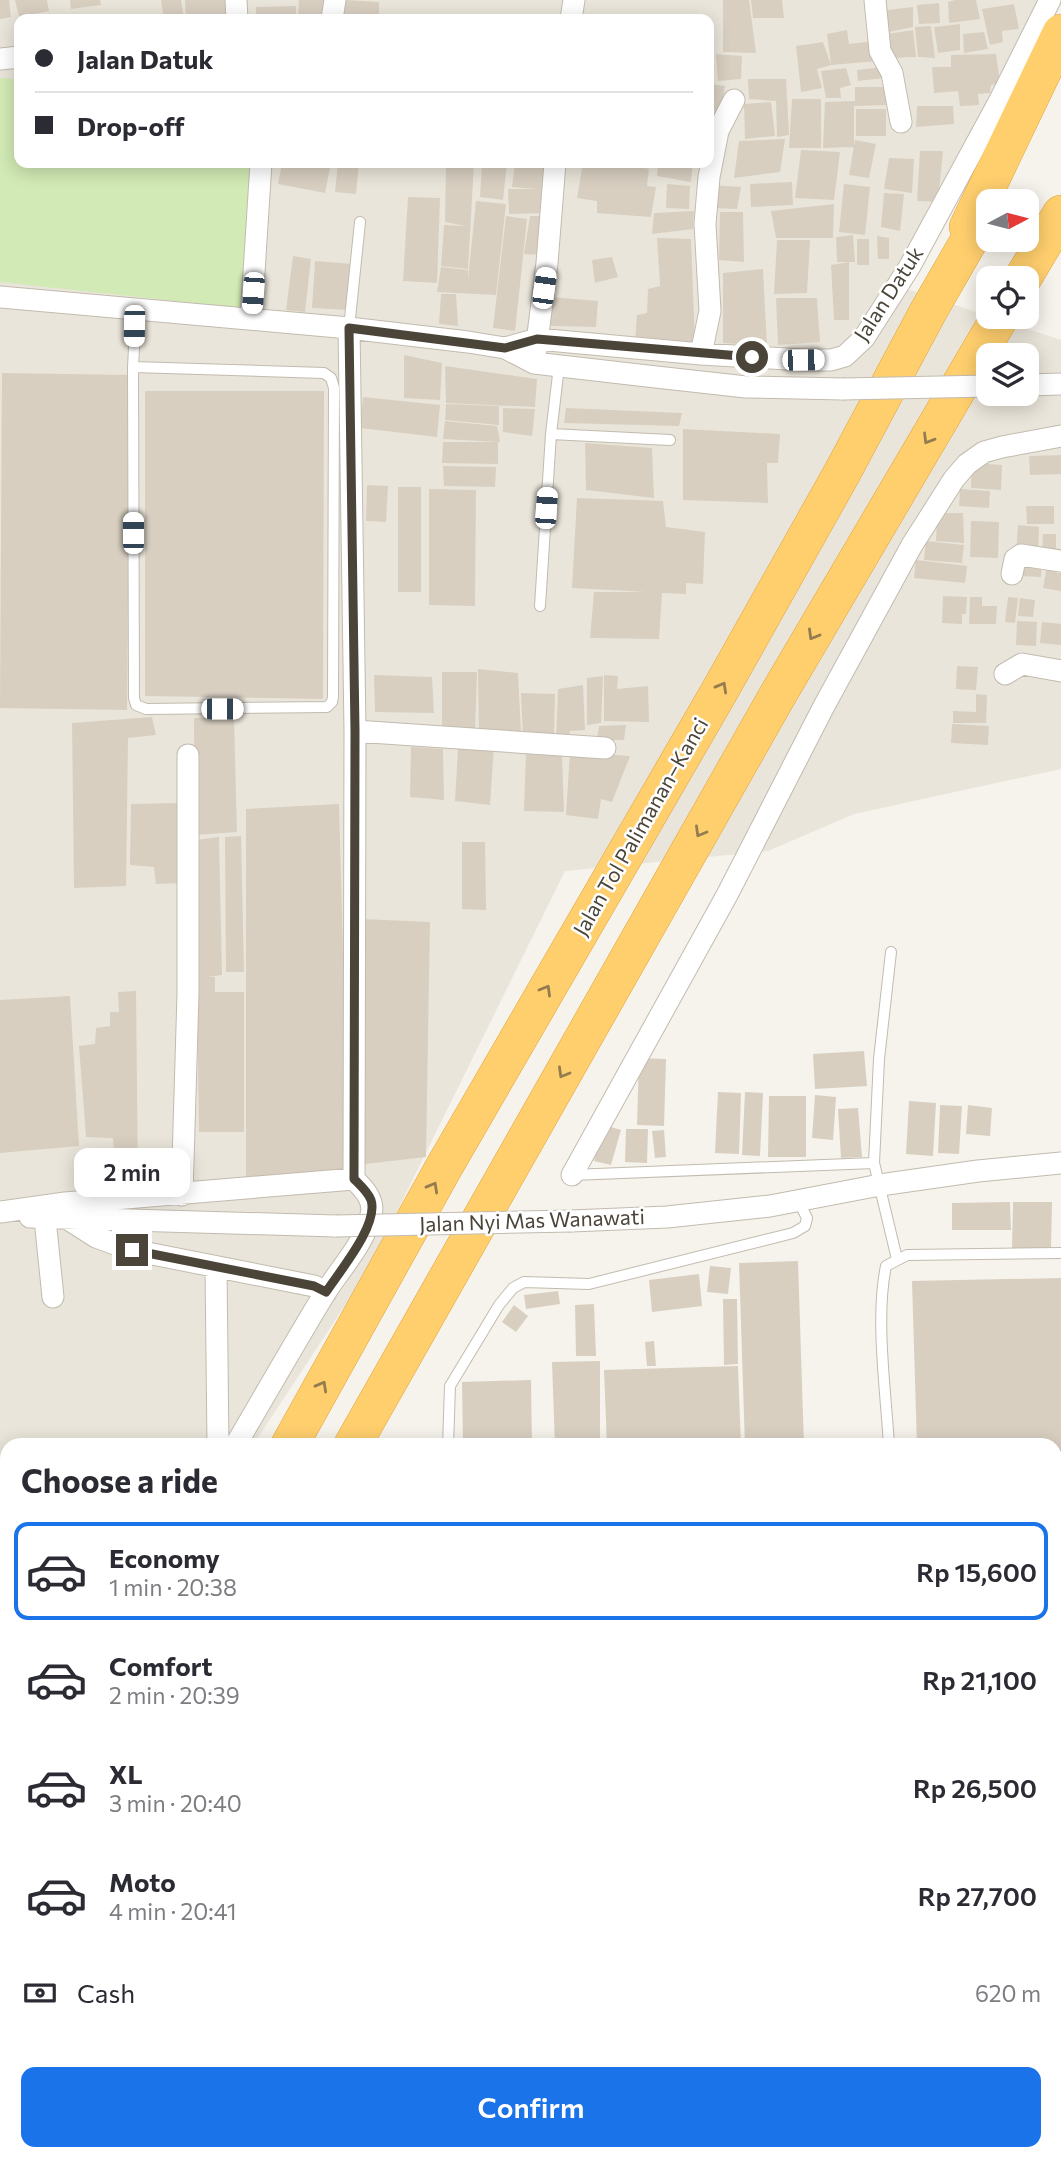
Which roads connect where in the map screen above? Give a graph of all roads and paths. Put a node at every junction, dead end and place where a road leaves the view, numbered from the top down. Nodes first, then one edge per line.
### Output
1 (875, 0) edge
2 (1050, 0) edge
3 (1061, 33) edge
4 (1061, 81) edge
5 (734, 100) dead end
6 (901, 122) dead end
7 (714, 151) edge
8 (261, 168) edge
9 (555, 168) edge
10 (711, 168) edge
11 (999, 189) edge
12 (1061, 214) edge
13 (360, 222) dead end
14 (976, 229) edge
15 (1030, 266) edge
16 (0, 297) edge
17 (136, 310) junction
18 (929, 310) junction
19 (251, 319) junction
20 (349, 328) junction
21 (993, 329) edge
22 (537, 339) junction
23 (505, 348) junction
24 (701, 354) junction
25 (534, 363) junction
26 (559, 366) junction
27 (133, 367) junction
28 (1061, 384) edge
29 (1039, 385) edge
30 (976, 386) edge
31 (551, 434) junction
32 (1061, 436) edge
33 (670, 440) dead end
34 (1061, 561) edge
35 (1012, 575) dead end
36 (540, 606) dead end
37 (1061, 671) edge
38 (1005, 674) dead end
39 (355, 731) junction
40 (605, 748) dead end
41 (188, 755) dead end
42 (891, 952) dead end
43 (874, 1163) junction
44 (1061, 1163) edge
45 (572, 1175) joint
46 (354, 1179) junction
47 (880, 1185) junction
48 (182, 1195) junction
49 (799, 1202) junction
50 (0, 1213) edge
51 (45, 1219) junction
52 (69, 1220) junction
53 (1061, 1253) edge
54 (897, 1259) junction
55 (216, 1267) junction
56 (326, 1292) junction
57 (53, 1297) dead end
58 (218, 1438) edge
59 (240, 1438) edge
60 (293, 1438) edge
61 (357, 1438) edge
62 (448, 1438) edge
63 (889, 1438) edge

1 - 6 street
2 - 24 street, Jalan Datuk
3 - 18 highway
4 - 11 highway
5 - 7 street
8 - 19 street
9 - 22 street
10 - 24 street
12 - 15 highway
13 - 20 lane
14 - 18 highway, Jalan Tol Palimanan–Kanci
16 - 17 street
17 - 19 street
17 - 27 lane
60 -> 18 highway, Jalan Tol Palimanan–Kanci
19 - 20 street
20 - 23 street
20 - 39 street
21 -> 61 highway
22 - 23 street, Jalan Datuk
22 - 24 street, Jalan Datuk
22 - 25 street
23 - 25 street
25 - 26 street
26 - 30 street, bridge
26 - 31 lane
27 - 27 lane
28 - 29 street
31 - 33 lane
31 - 36 lane
32 - 45 street
34 - 35 street
37 - 38 street
39 - 40 street
39 - 46 street
41 - 48 street
42 - 43 lane
43 - 45 lane
43 - 47 lane
44 - 47 street, Jalan Nyi Mas Wanawati
46 - 48 street
46 - 56 street
47 - 49 street, Jalan Nyi Mas Wanawati
47 - 54 lane
48 - 50 street
49 - 52 street, Jalan Nyi Mas Wanawati, bridge
49 - 62 lane
50 - 51 street, Jalan Nyi Mas Wanawati
51 - 52 street, Jalan Nyi Mas Wanawati
51 - 57 street
52 - 55 street
53 - 54 lane
54 - 63 lane
55 - 56 street
55 - 58 street
56 - 59 street

